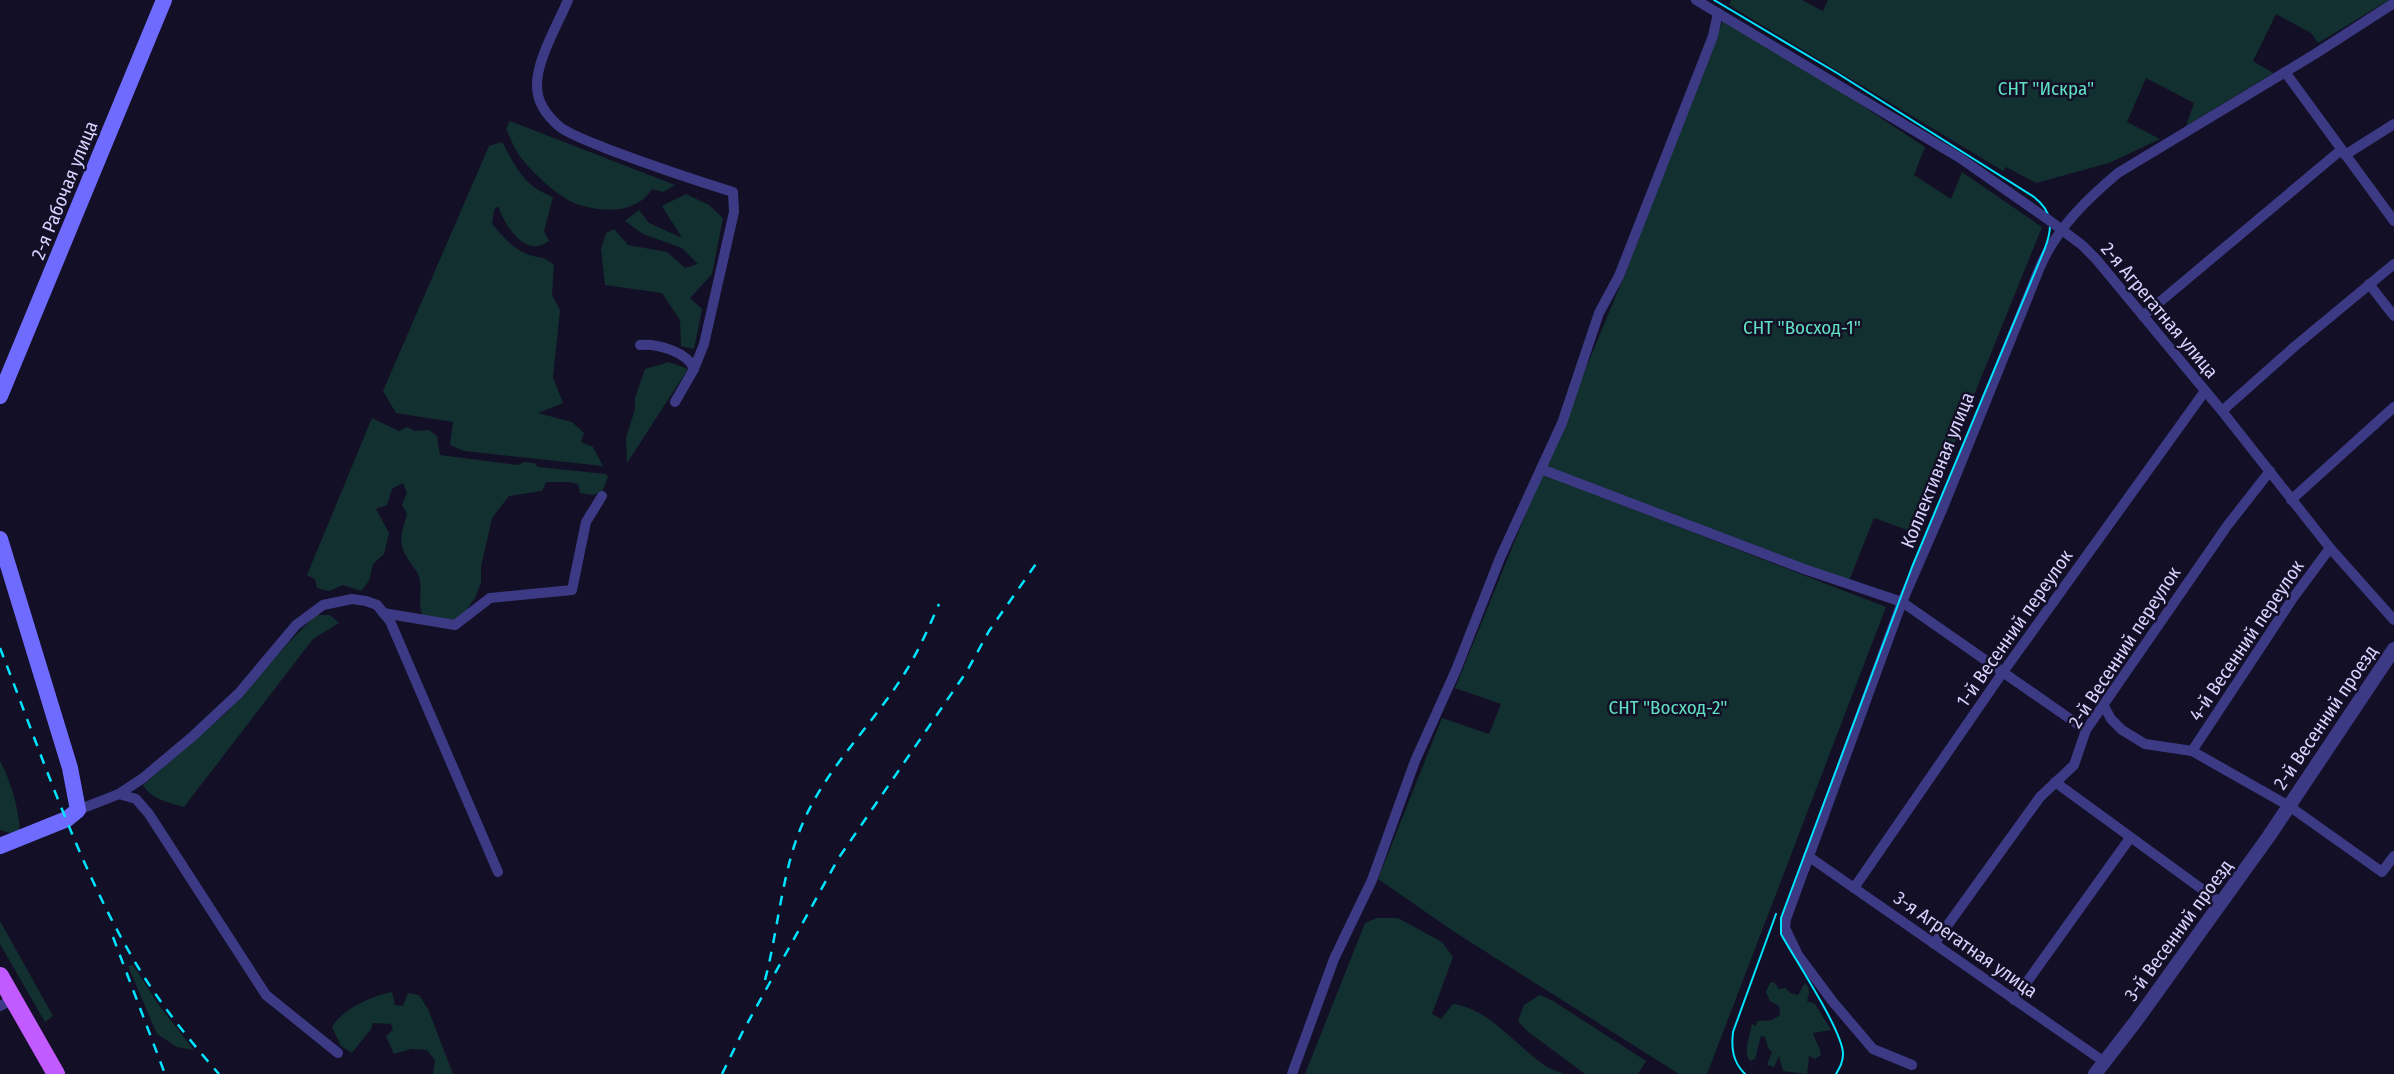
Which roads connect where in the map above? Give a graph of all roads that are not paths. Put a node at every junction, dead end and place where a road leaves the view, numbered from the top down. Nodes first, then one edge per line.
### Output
1 (164, 0) edge
2 (568, 0) edge
3 (1696, 0) edge
4 (2394, 3) edge
5 (1718, 13) junction
6 (2285, 72) junction
7 (2394, 124) edge
8 (2343, 153) junction
9 (2394, 221) edge
10 (2059, 228) junction
11 (2394, 264) edge
12 (2369, 284) junction
13 (2143, 316) junction
14 (2394, 316) edge
15 (640, 345) dead end
16 (694, 369) junction
17 (2205, 391) junction
18 (0, 396) edge
19 (675, 402) dead end
20 (2394, 407) edge
21 (2222, 411) junction
22 (1541, 469) junction
23 (2270, 471) junction
24 (602, 496) dead end
25 (2291, 500) junction
26 (0, 539) edge
27 (2330, 548) junction
28 (1902, 603) junction
29 (383, 613) junction
30 (2394, 620) edge
31 (2394, 649) edge
32 (2003, 671) junction
33 (2104, 706) junction
34 (2086, 730) junction
35 (2192, 751) junction
36 (2055, 782) junction
37 (119, 794) junction
38 (2289, 806) junction
39 (78, 810) junction
40 (2130, 838) junction
41 (0, 846) edge
42 (1808, 856) junction
43 (2394, 856) edge
44 (498, 872) dead end
45 (1854, 888) junction
46 (2221, 903) junction
47 (1934, 944) junction
48 (0, 976) edge
49 (2014, 1000) junction
50 (7, 1002) edge
51 (338, 1053) dead end
52 (2103, 1061) junction
53 (1912, 1065) dead end
54 (56, 1074) edge
55 (1292, 1074) edge
56 (2095, 1074) edge

1 - 18 main road, 2-я Рабочая улица
2 - 16 street
3 - 5 street, 2-я Агрегатная улица
4 - 6 street, Коллективная улица
5 - 10 street, 2-я Агрегатная улица, bridge
5 - 22 street
6 - 8 street
6 - 10 street, Коллективная улица
7 - 8 street
8 - 9 street
8 - 13 street
10 - 13 street, 2-я Агрегатная улица
10 - 28 street, Коллективная улица
11 - 12 street
12 - 14 street
12 - 21 street
13 - 17 street, 2-я Агрегатная улица
15 - 16 street
16 - 19 street
17 - 21 street, 2-я Агрегатная улица
17 - 32 street, 1-й Весенний переулок
20 - 25 street
21 - 23 street, 2-я Агрегатная улица
22 - 28 street
22 - 55 street
23 - 25 street, 2-я Агрегатная улица
23 - 33 street, 2-й Весенний переулок
24 - 29 street
25 - 27 street, 2-я Агрегатная улица
26 - 39 main road
27 - 30 street, 2-я Агрегатная улица
27 - 35 street, 4-й Весенний переулок
28 - 32 street
28 - 42 street, Коллективная улица
29 - 37 street
29 - 44 street
31 - 38 street, 2-й Весенний проезд
32 - 34 street
32 - 45 street, 1-й Весенний переулок
33 - 34 street, 2-й Весенний переулок
33 - 35 street
34 - 36 street, 2-й Весенний переулок
35 - 38 street
36 - 40 street
36 - 47 street, 2-й Весенний переулок
37 - 39 street
37 - 51 street
38 - 43 street
38 - 46 street, 3-й Весенний проезд
39 - 41 main road
40 - 46 street
40 - 49 street
42 - 45 street, 3-я Агрегатная улица
42 - 53 street, Коллективная улица
45 - 47 street, 3-я Агрегатная улица
46 - 52 street, 3-й Весенний проезд
47 - 49 street, 3-я Агрегатная улица
48 - 50 main road
49 - 52 street, 3-я Агрегатная улица
50 - 54 main road
52 - 56 street, 3-й Весенний проезд

